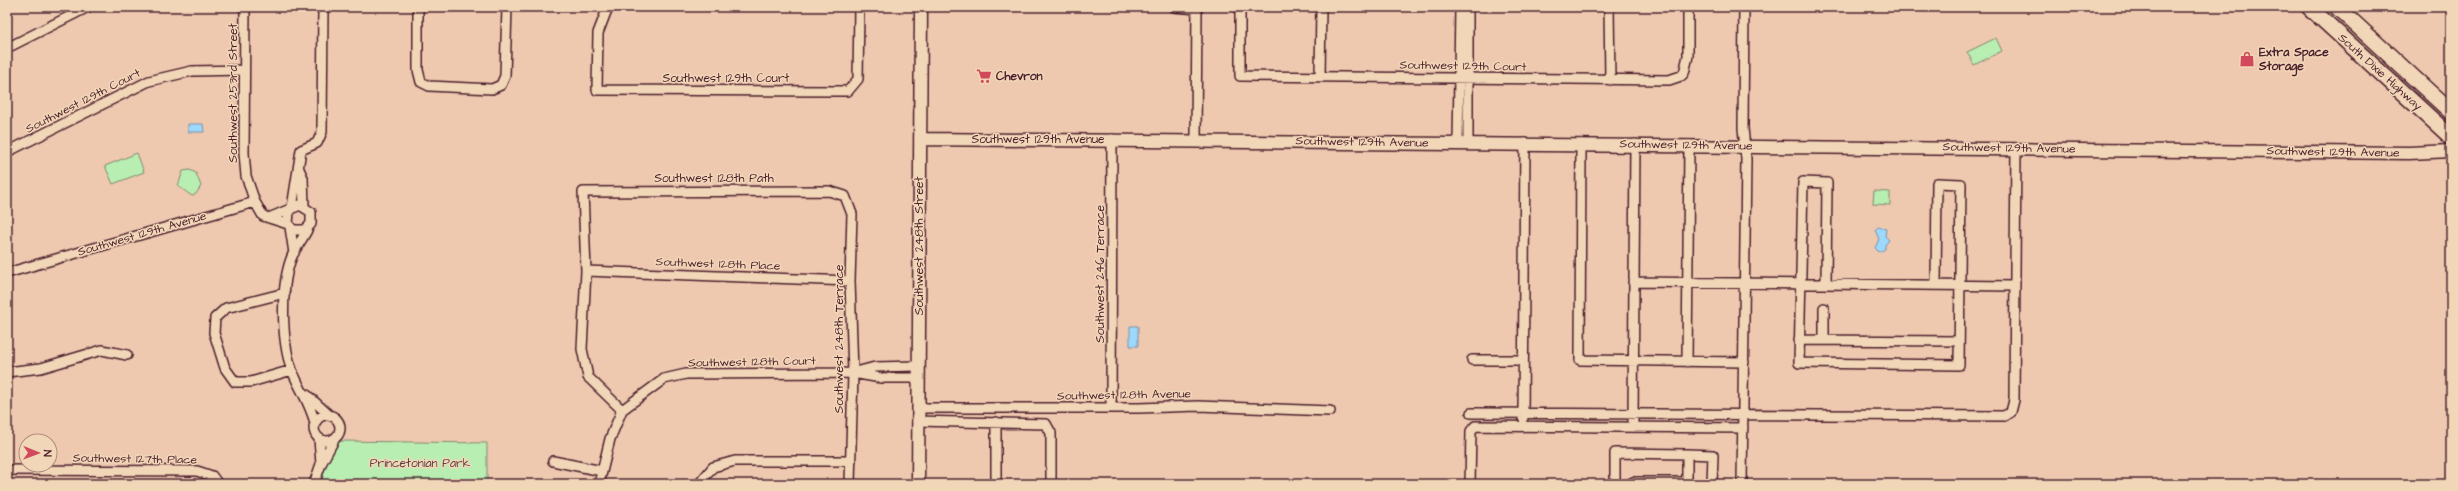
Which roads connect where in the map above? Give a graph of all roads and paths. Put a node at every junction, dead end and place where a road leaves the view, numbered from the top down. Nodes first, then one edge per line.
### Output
1 (88, 7) edge
2 (245, 7) edge
3 (323, 7) edge
4 (418, 7) edge
5 (507, 7) edge
6 (608, 7) edge
7 (858, 7) edge
8 (921, 7) edge
9 (1174, 7) edge
10 (1240, 7) edge
11 (1321, 7) edge
12 (1460, 7) edge
13 (1468, 7) edge
14 (1609, 7) edge
15 (1688, 7) edge
16 (1744, 7) edge
17 (2309, 7) edge
18 (2337, 7) edge
19 (1197, 8) edge
20 (7, 48) edge
21 (244, 70) junction
22 (1320, 77) junction
23 (1463, 78) junction
24 (1610, 80) junction
25 (2451, 112) edge
26 (2451, 137) edge
27 (920, 138) junction
28 (1112, 139) junction
29 (1196, 140) junction
30 (1463, 143) junction
31 (1525, 143) junction
32 (1582, 144) junction
33 (1635, 144) junction
34 (1689, 145) junction
35 (1744, 146) junction
36 (2016, 148) junction
37 (2451, 151) edge
38 (7, 152) edge
39 (299, 169) junction
40 (844, 196) joint
41 (255, 202) junction
42 (304, 206) junction
43 (290, 210) junction
44 (269, 218) junction
45 (289, 225) junction
46 (308, 228) junction
47 (294, 253) junction
48 (586, 271) junction
49 (7, 273) edge
50 (850, 281) junction
51 (1633, 282) junction
52 (1688, 283) junction
53 (1745, 283) junction
54 (1801, 284) junction
55 (1826, 284) junction
56 (1936, 285) junction
57 (1960, 285) junction
58 (2015, 286) junction
59 (285, 293) junction
60 (1824, 308) dead end
61 (1799, 340) junction
62 (1824, 340) junction
63 (1959, 341) junction
64 (127, 355) dead end
65 (1472, 360) dead end
66 (1523, 360) junction
67 (1633, 361) junction
68 (1687, 362) junction
69 (1744, 362) junction
70 (292, 370) junction
71 (7, 372) edge
72 (918, 372) junction
73 (853, 373) junction
74 (305, 394) junction
75 (918, 408) junction
76 (1111, 408) junction
77 (622, 410) junction
78 (1330, 411) dead end
79 (1472, 413) dead end
80 (1523, 413) junction
81 (328, 414) junction
82 (1633, 415) junction
83 (1744, 415) junction
84 (917, 421) junction
85 (996, 422) junction
86 (315, 423) junction
87 (1522, 426) junction
88 (1633, 428) junction
89 (1743, 428) junction
90 (335, 438) junction
91 (319, 439) junction
92 (1688, 454) junction
93 (553, 461) dead end
94 (851, 461) junction
95 (321, 464) junction
96 (7, 470) edge
97 (602, 471) junction
98 (216, 481) edge
99 (1687, 483) edge
100 (314, 484) edge
101 (599, 484) edge
102 (699, 484) edge
103 (850, 484) edge
104 (918, 484) edge
105 (996, 484) edge
106 (1051, 484) edge
107 (1470, 484) edge
108 (1615, 484) edge
109 (1630, 484) edge
110 (1712, 484) edge
111 (1742, 484) edge

1 - 20 street
2 - 21 street, Southwest 253rd Street
3 - 39 street
4 - 5 street
6 - 7 street, Southwest 129th Court
8 - 27 street, Southwest 248th Street
9 - 19 street
10 - 22 street, Southwest 129th Court
11 - 22 street
12 - 23 street
13 - 23 street
14 - 24 street
15 - 24 street, Southwest 129th Court
16 - 35 street
17 - 26 highway, South Dixie Highway
18 - 25 highway, South Dixie Highway
19 - 29 street
21 - 38 street, Southwest 129th Court
21 - 41 street, Southwest 253rd Street
22 - 23 street, Southwest 129th Court
23 - 24 street, Southwest 129th Court
23 - 30 street
27 - 28 street, Southwest 129th Avenue
27 - 72 street, Southwest 248th Street
28 - 29 street, Southwest 129th Avenue
28 - 76 street, Southwest 246 Terrace
29 - 30 street, Southwest 129th Avenue
30 - 31 street, Southwest 129th Avenue
31 - 32 street, Southwest 129th Avenue
31 - 66 street
32 - 33 street, Southwest 129th Avenue
32 - 67 street
33 - 34 street, Southwest 129th Avenue
33 - 51 street
34 - 35 street, Southwest 129th Avenue
34 - 52 street
35 - 36 street, Southwest 129th Avenue
35 - 53 street
36 - 37 street, Southwest 129th Avenue
36 - 58 street
39 - 42 street
39 - 43 street
40 - 48 street, Southwest 128th Path
40 - 50 street, Southwest 248th Terrace
41 - 44 street
41 - 49 street, Southwest 129th Avenue
42 - 43 street
42 - 46 street
43 - 44 street
43 - 45 street
44 - 45 street
45 - 46 street
45 - 47 street
46 - 47 street
47 - 59 street
48 - 50 street, Southwest 128th Place
48 - 77 street
50 - 73 street, Southwest 248th Terrace
51 - 52 street
51 - 67 street
52 - 53 street
52 - 68 street
53 - 54 street
53 - 69 street
54 - 55 street
54 - 55 street
54 - 61 street
55 - 56 street
56 - 57 street
56 - 57 street
57 - 58 street
57 - 63 street
58 - 83 street
59 - 70 street
59 - 70 street
60 - 62 street
61 - 62 street
61 - 63 street
62 - 63 street
64 - 71 street
65 - 66 street
66 - 80 street
67 - 68 street
67 - 82 street
68 - 69 street
69 - 83 street
70 - 74 street
72 - 73 street, Southwest 128th Court
72 - 75 street, Southwest 248th Street
73 - 77 street, Southwest 128th Court
73 - 94 street, Southwest 248th Terrace
74 - 81 street
74 - 86 street
75 - 76 street, Southwest 128th Avenue
75 - 84 street, Southwest 248th Street
76 - 78 street, Southwest 128th Avenue
77 - 97 street
79 - 80 street
80 - 82 street
80 - 87 street
81 - 86 street
81 - 90 street
82 - 83 street
82 - 88 street
83 - 89 street
84 - 85 street
84 - 104 street, Southwest 248th Street
85 - 105 street
85 - 106 street
86 - 91 street
87 - 88 street
87 - 107 street
88 - 89 street
89 - 111 street
90 - 91 street
90 - 95 street
91 - 95 street
92 - 99 street
92 - 108 street
92 - 110 street
93 - 97 street
94 - 102 street
94 - 103 street, Southwest 248th Terrace
95 - 100 street
96 - 98 street, Southwest 127th Place
97 - 101 street
99 - 109 street

